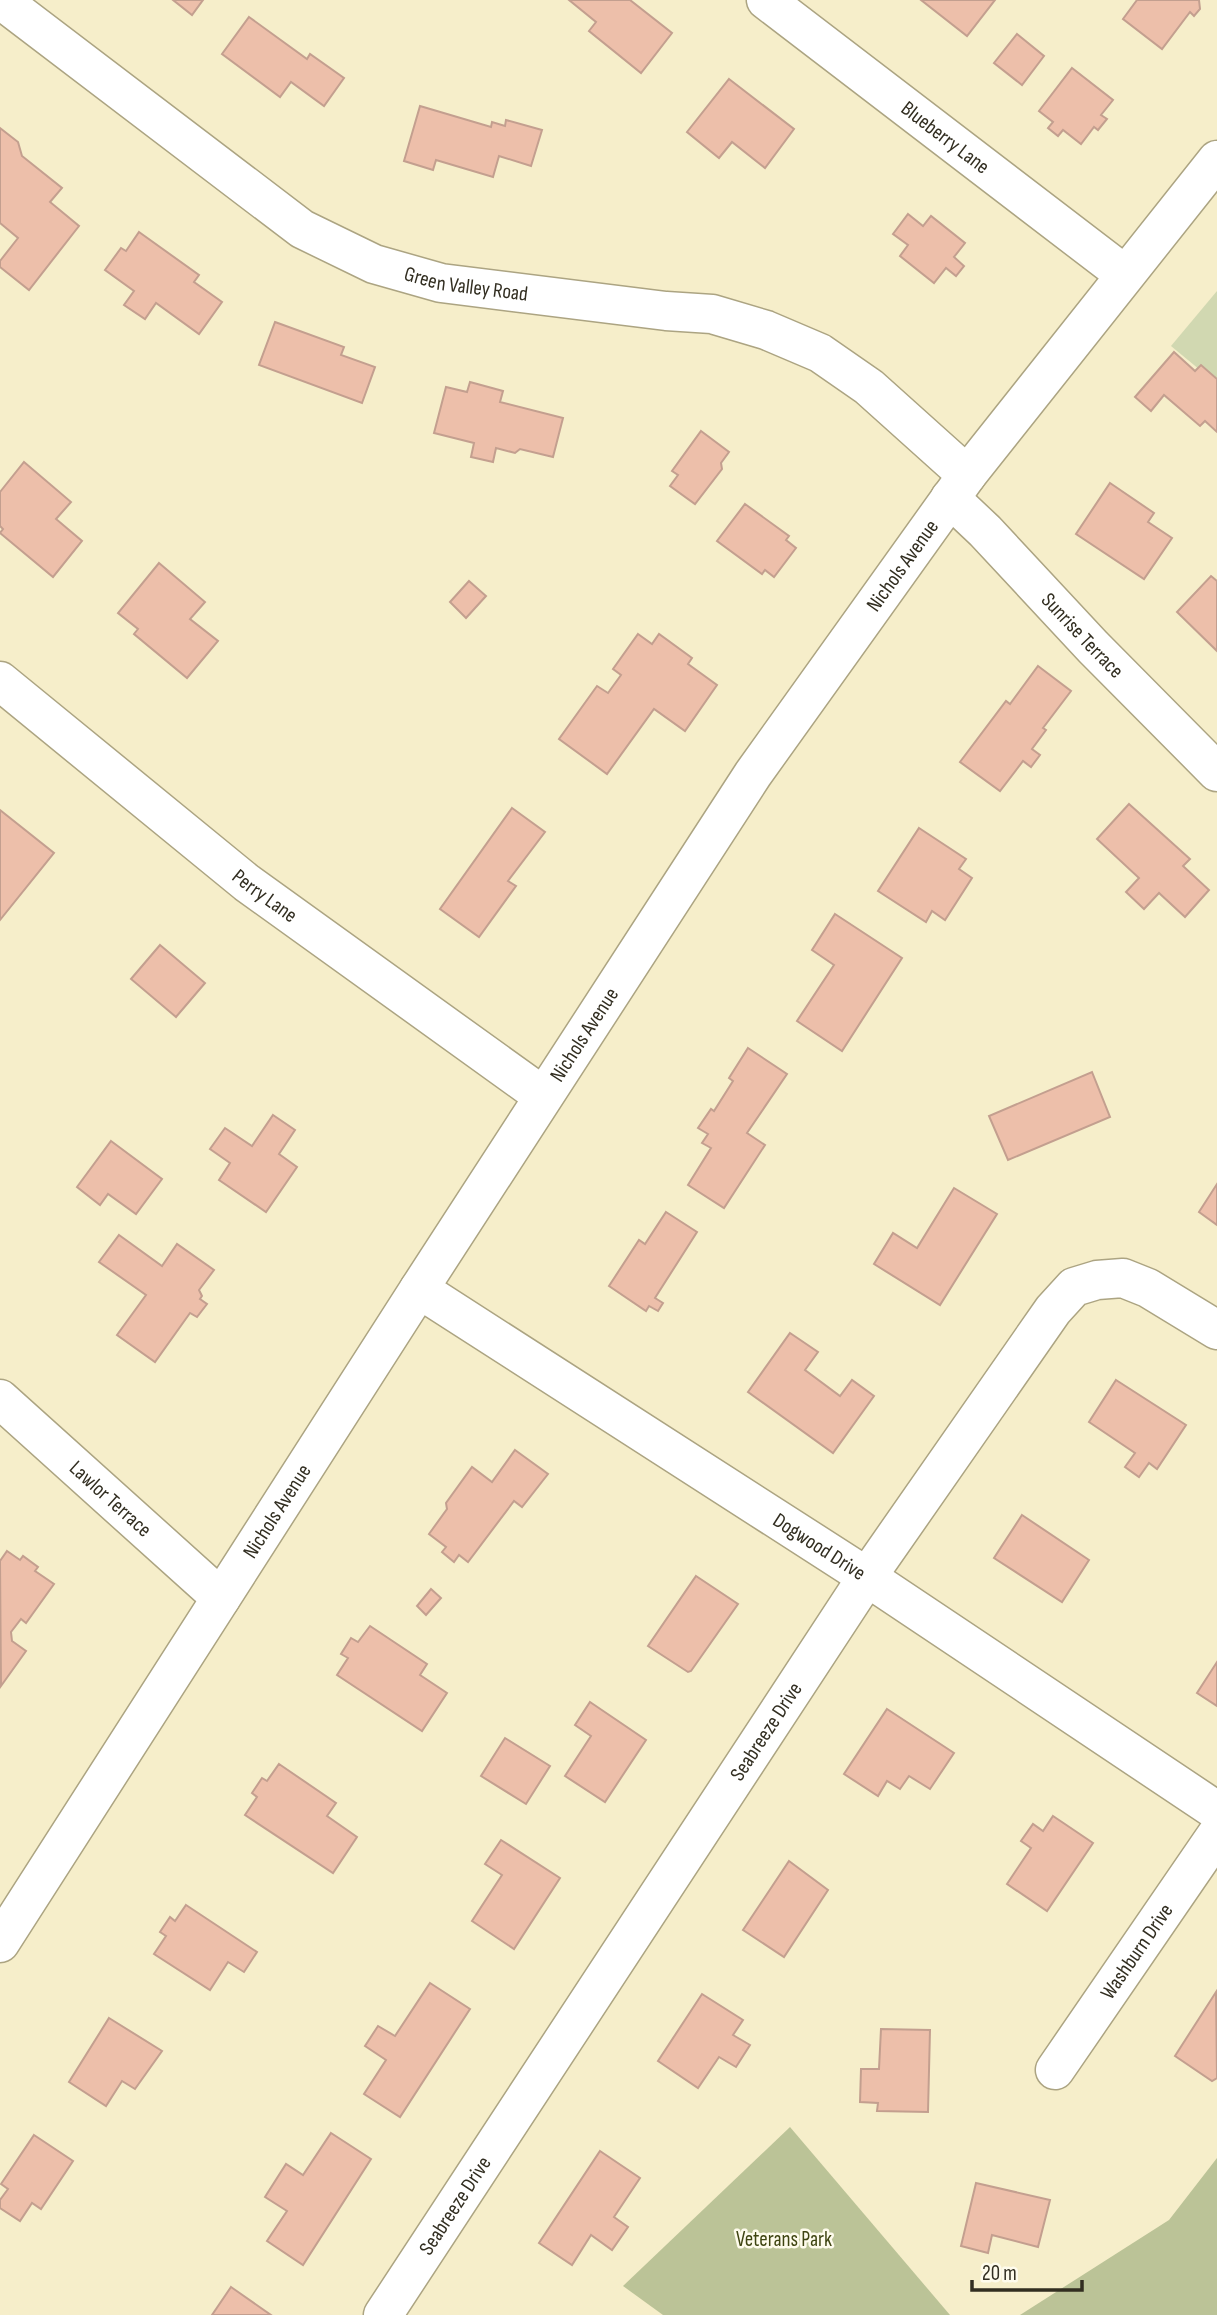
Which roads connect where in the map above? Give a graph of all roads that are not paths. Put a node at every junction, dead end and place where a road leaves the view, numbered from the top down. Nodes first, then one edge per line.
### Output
1 (1, 0) edge
2 (766, 0) edge
3 (1217, 160) edge
4 (1125, 274) junction
5 (958, 487) junction
6 (0, 681) edge
7 (1217, 772) edge
8 (543, 1096) junction
9 (419, 1289) junction
10 (1217, 1330) edge
11 (0, 1398) edge
12 (867, 1577) junction
13 (221, 1598) junction
14 (1217, 1811) edge
15 (1217, 1834) edge
16 (0, 1943) edge
17 (1055, 2070) dead end
18 (389, 2313) edge

1 - 5 street, Green Valley Road
2 - 4 street, Blueberry Lane
3 - 4 street, Nichols Avenue
4 - 5 street, Nichols Avenue
5 - 7 street, Sunrise Terrace
5 - 8 street, Nichols Avenue
6 - 8 street, Perry Lane
8 - 9 street, Nichols Avenue
9 - 12 street, Dogwood Drive
9 - 13 street, Nichols Avenue
10 - 12 street, Seabreeze Drive
11 - 13 street, Lawlor Terrace
12 - 14 street, Dogwood Drive
12 - 18 street, Seabreeze Drive
13 - 16 street, Nichols Avenue
15 - 17 street, Washburn Drive

